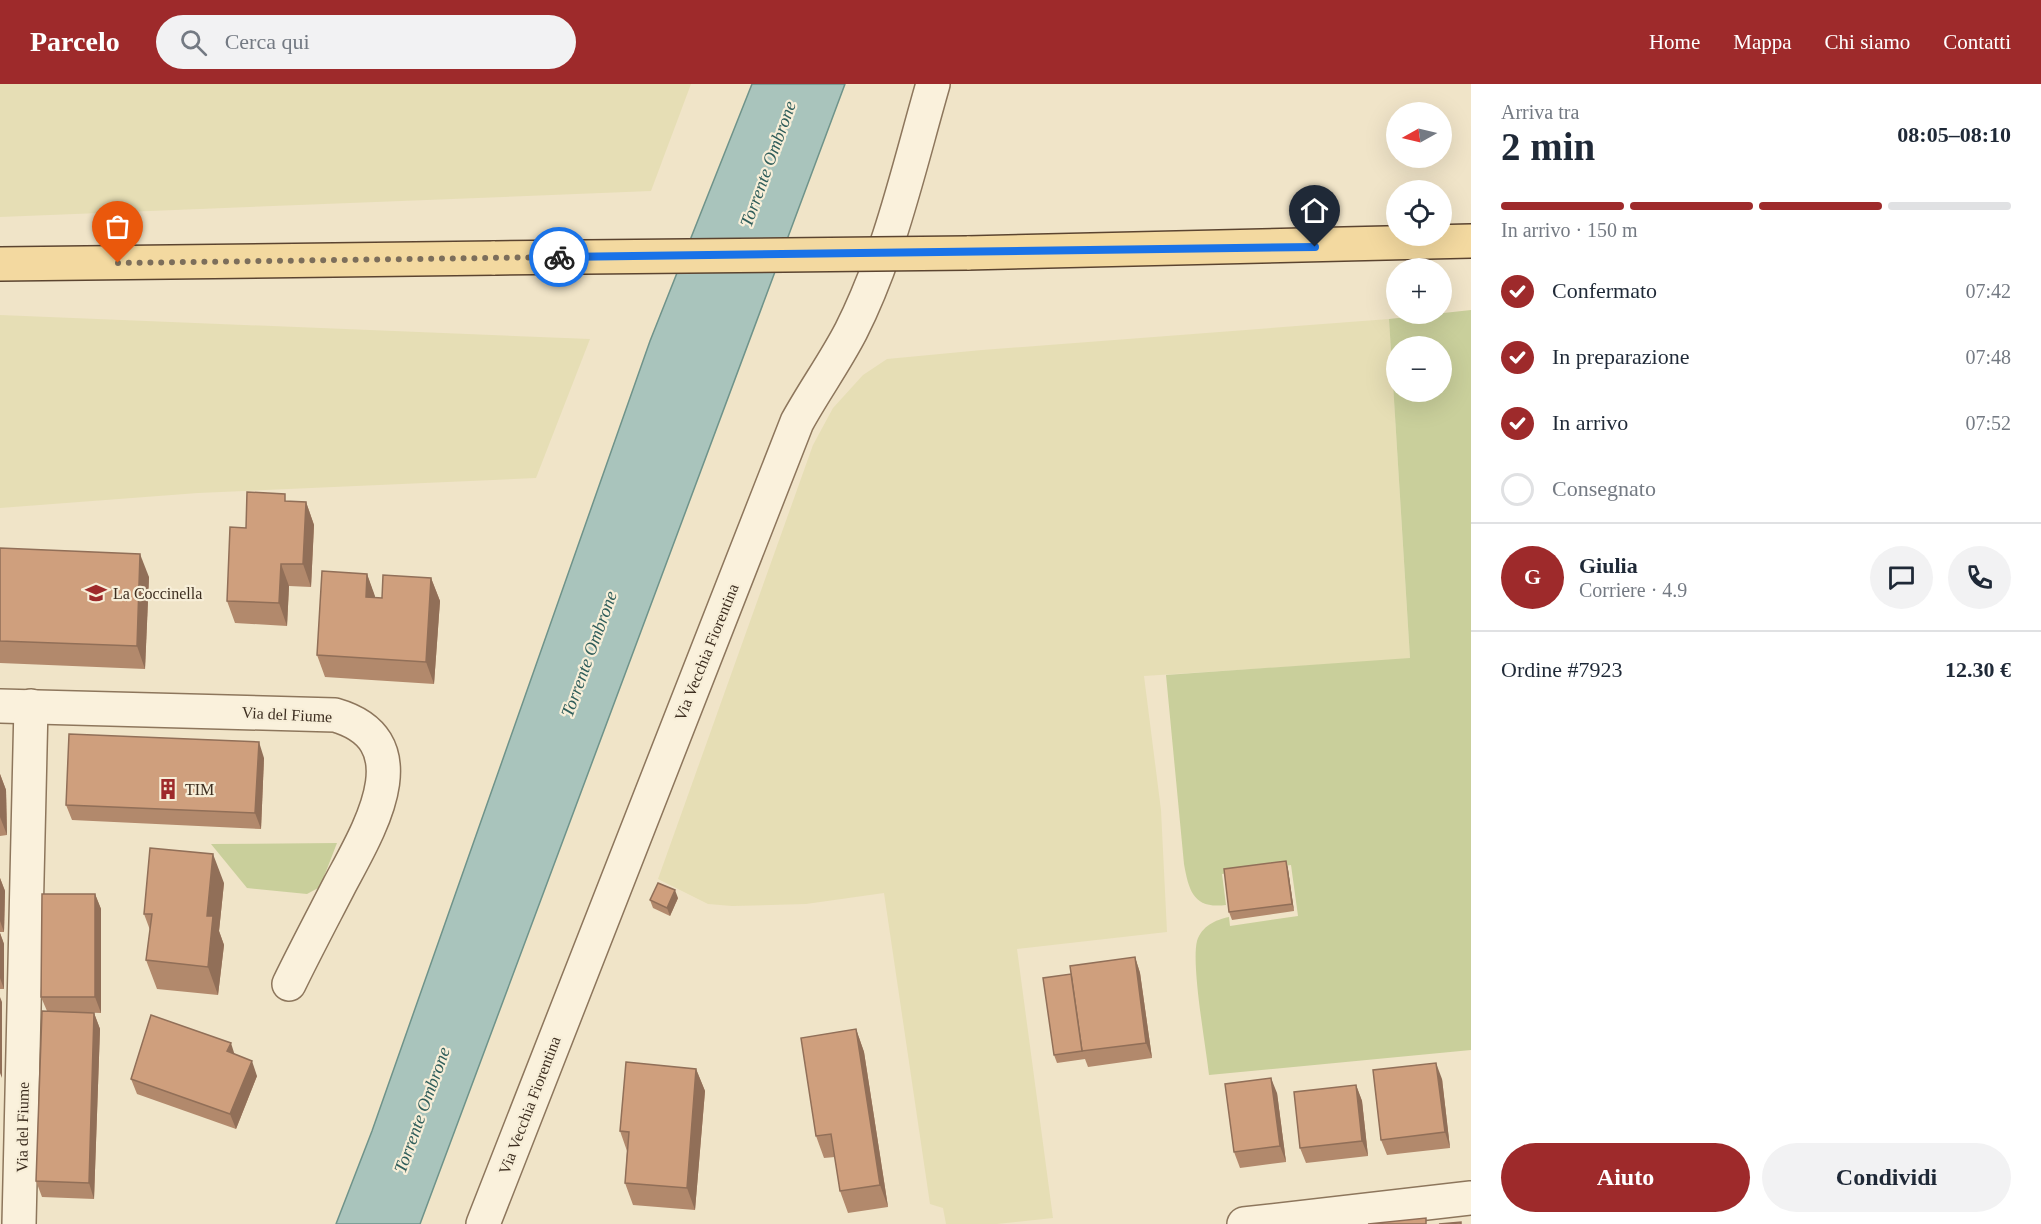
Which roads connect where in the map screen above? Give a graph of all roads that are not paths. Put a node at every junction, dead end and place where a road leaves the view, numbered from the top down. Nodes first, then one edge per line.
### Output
1 (933, 84) edge
2 (1471, 241) edge
3 (0, 264) edge
4 (15, 706) edge
5 (289, 984) dead end
6 (1471, 1198) edge
7 (20, 1224) edge
8 (483, 1224) edge
9 (1244, 1224) edge

1 - 8 street, Via Vecchia Fiorentina
2 - 3 main road, bridge
4 - 5 street, Via del Fiume
4 - 7 street, Via del Fiume
6 - 9 street

